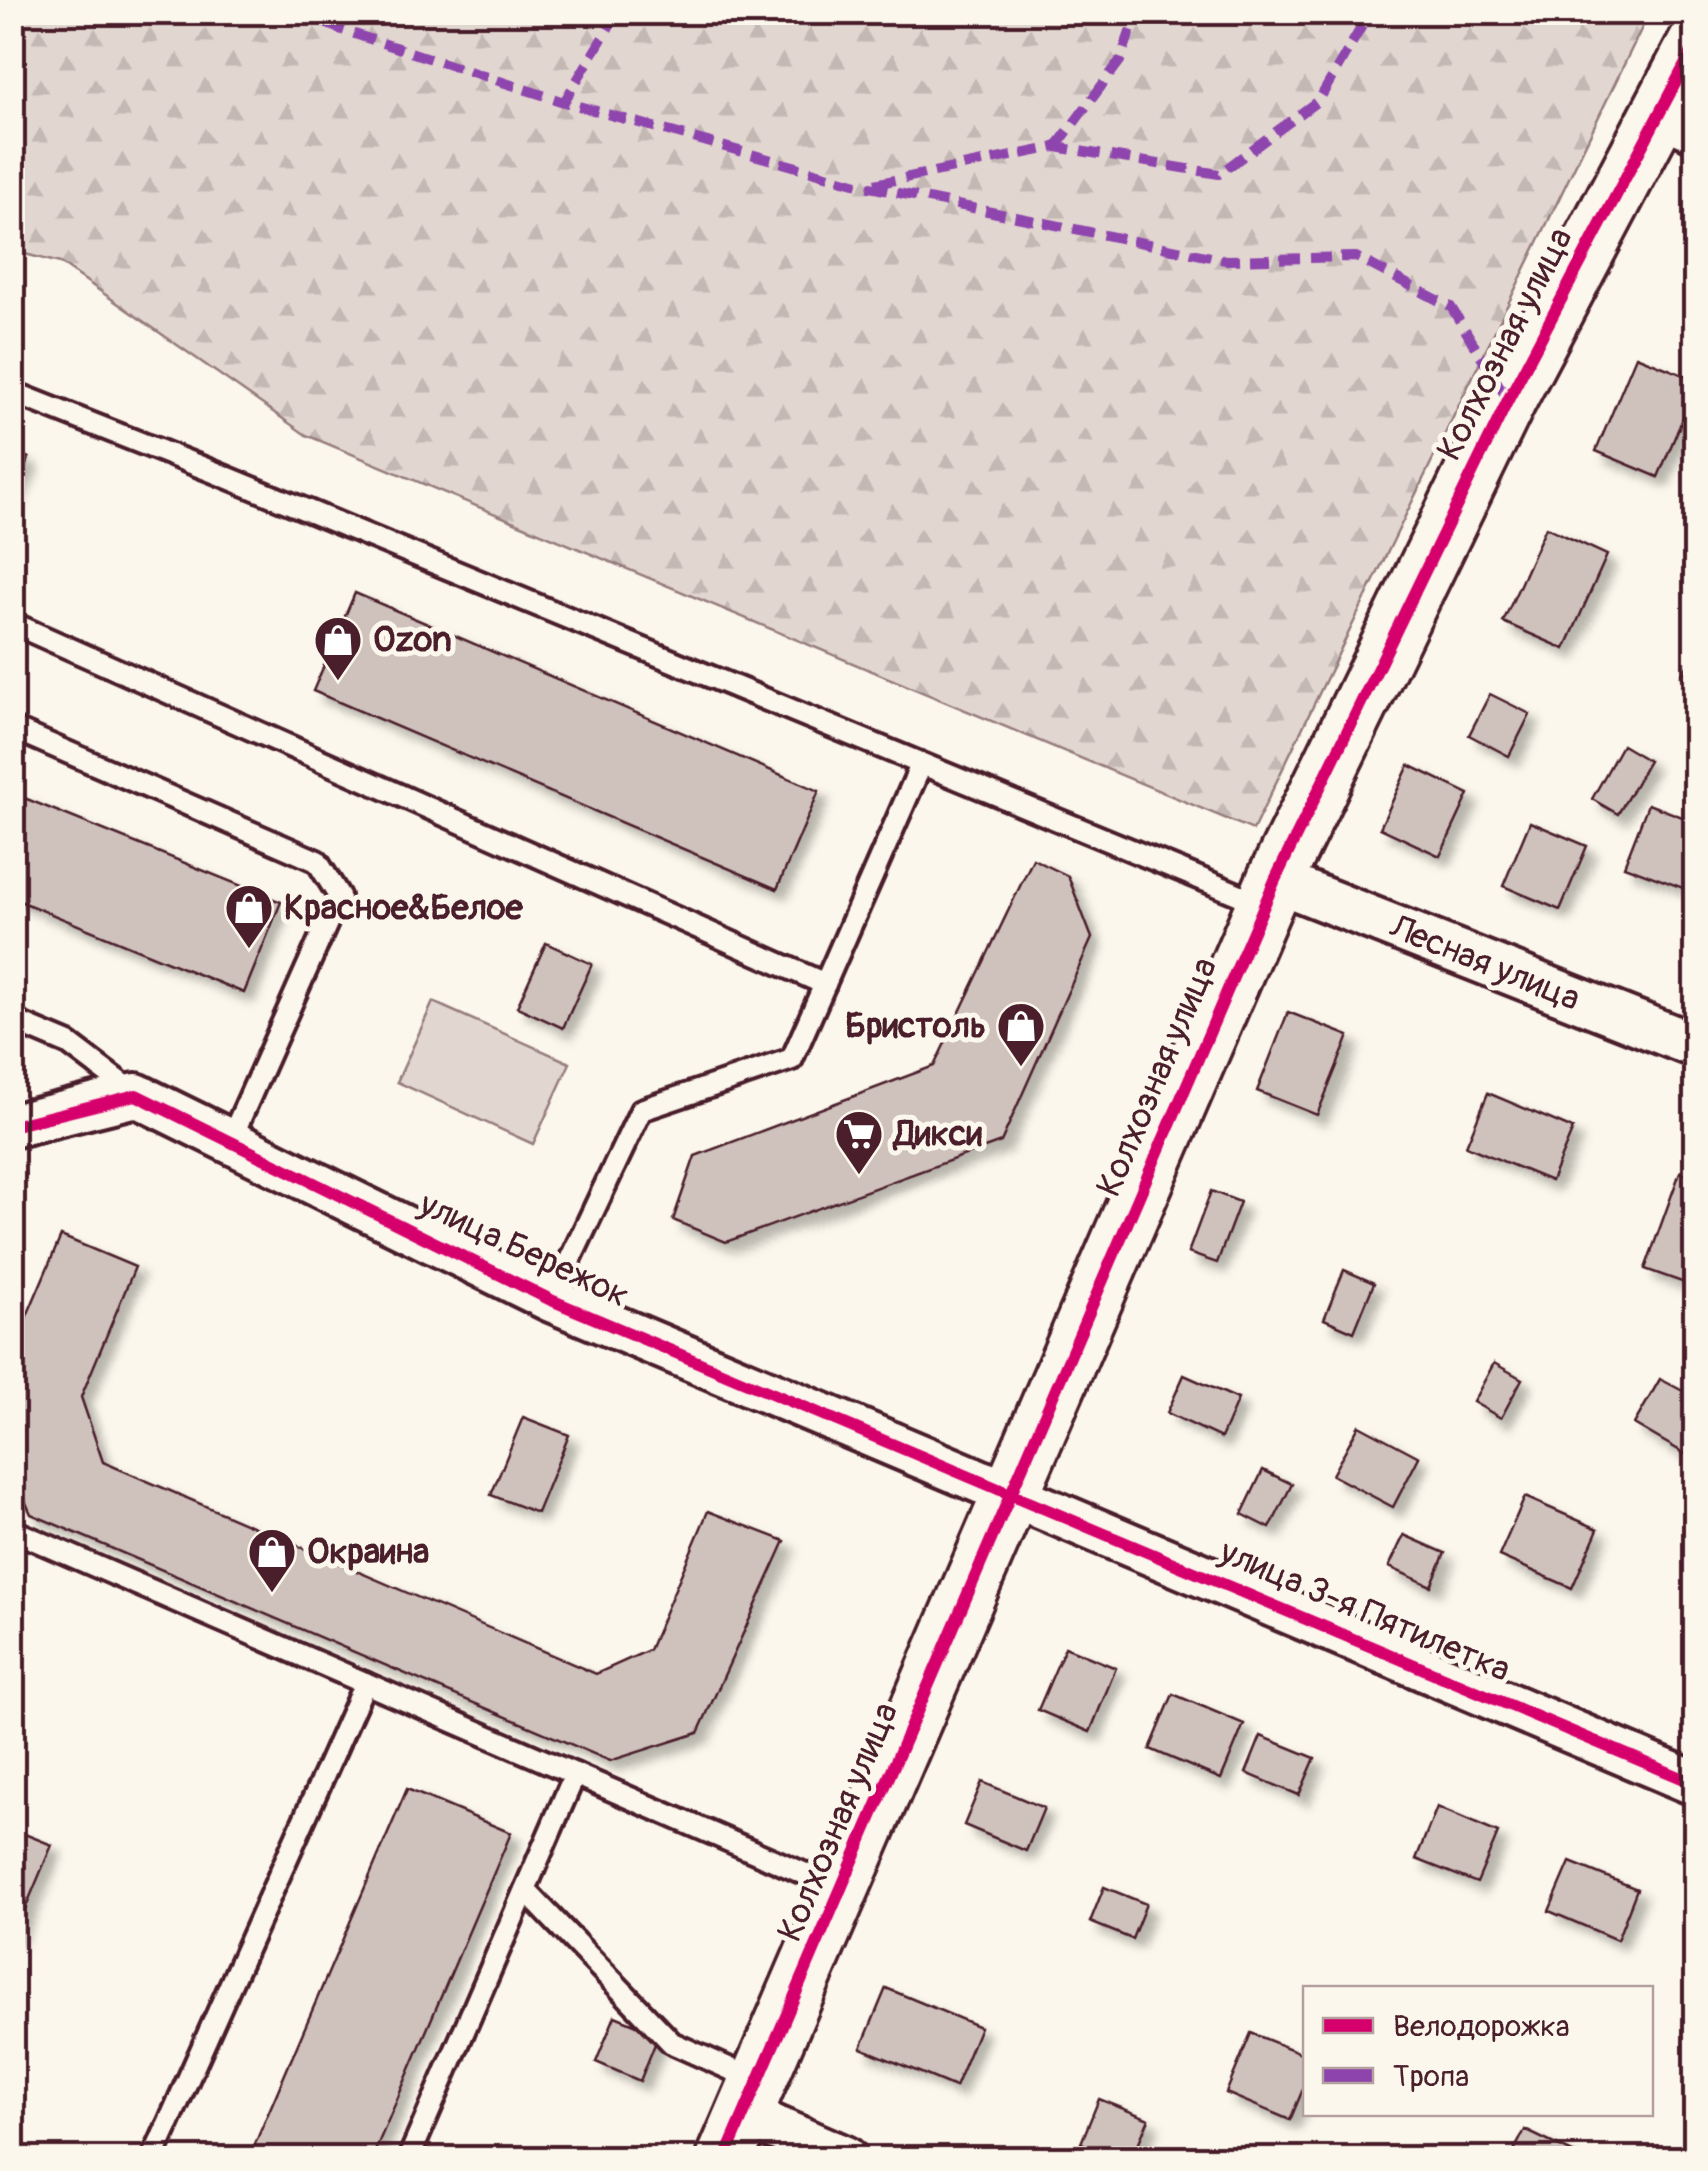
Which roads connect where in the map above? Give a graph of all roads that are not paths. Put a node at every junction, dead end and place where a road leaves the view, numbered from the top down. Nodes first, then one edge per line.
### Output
1 (1696, 44) edge
2 (1675, 132) edge
3 (12, 392) edge
4 (12, 623) edge
5 (12, 728) edge
6 (921, 765) junction
7 (1270, 892) junction
8 (825, 984) junction
9 (12, 1020) edge
10 (1696, 1046) edge
11 (136, 1095) junction
12 (12, 1126) edge
13 (230, 1142) junction
14 (551, 1300) junction
15 (1010, 1494) junction
16 (12, 1530) edge
17 (365, 1683) junction
18 (575, 1774) junction
19 (1696, 1784) edge
20 (524, 1890) junction
21 (842, 1890) junction
22 (744, 2119) edge
23 (153, 2158) edge
24 (409, 2158) edge
25 (844, 2158) edge

1 - 2 street, Колхозная улица
2 - 7 street, Колхозная улица
3 - 6 lane
4 - 8 lane
5 - 13 lane
6 - 7 lane
6 - 8 lane
7 - 10 street, Лесная улица
7 - 15 street, Колхозная улица
8 - 14 lane
9 - 11 lane
11 - 12 street
11 - 13 street, улица Бережок
13 - 14 street, улица Бережок
14 - 15 street, улица Бережок
15 - 19 street, улица 3-я Пятилетка
15 - 21 street, Колхозная улица
16 - 17 lane
17 - 18 lane
17 - 23 lane
18 - 20 lane
18 - 21 lane
20 - 22 lane
20 - 24 lane
21 - 22 street, Колхозная улица
22 - 25 street

